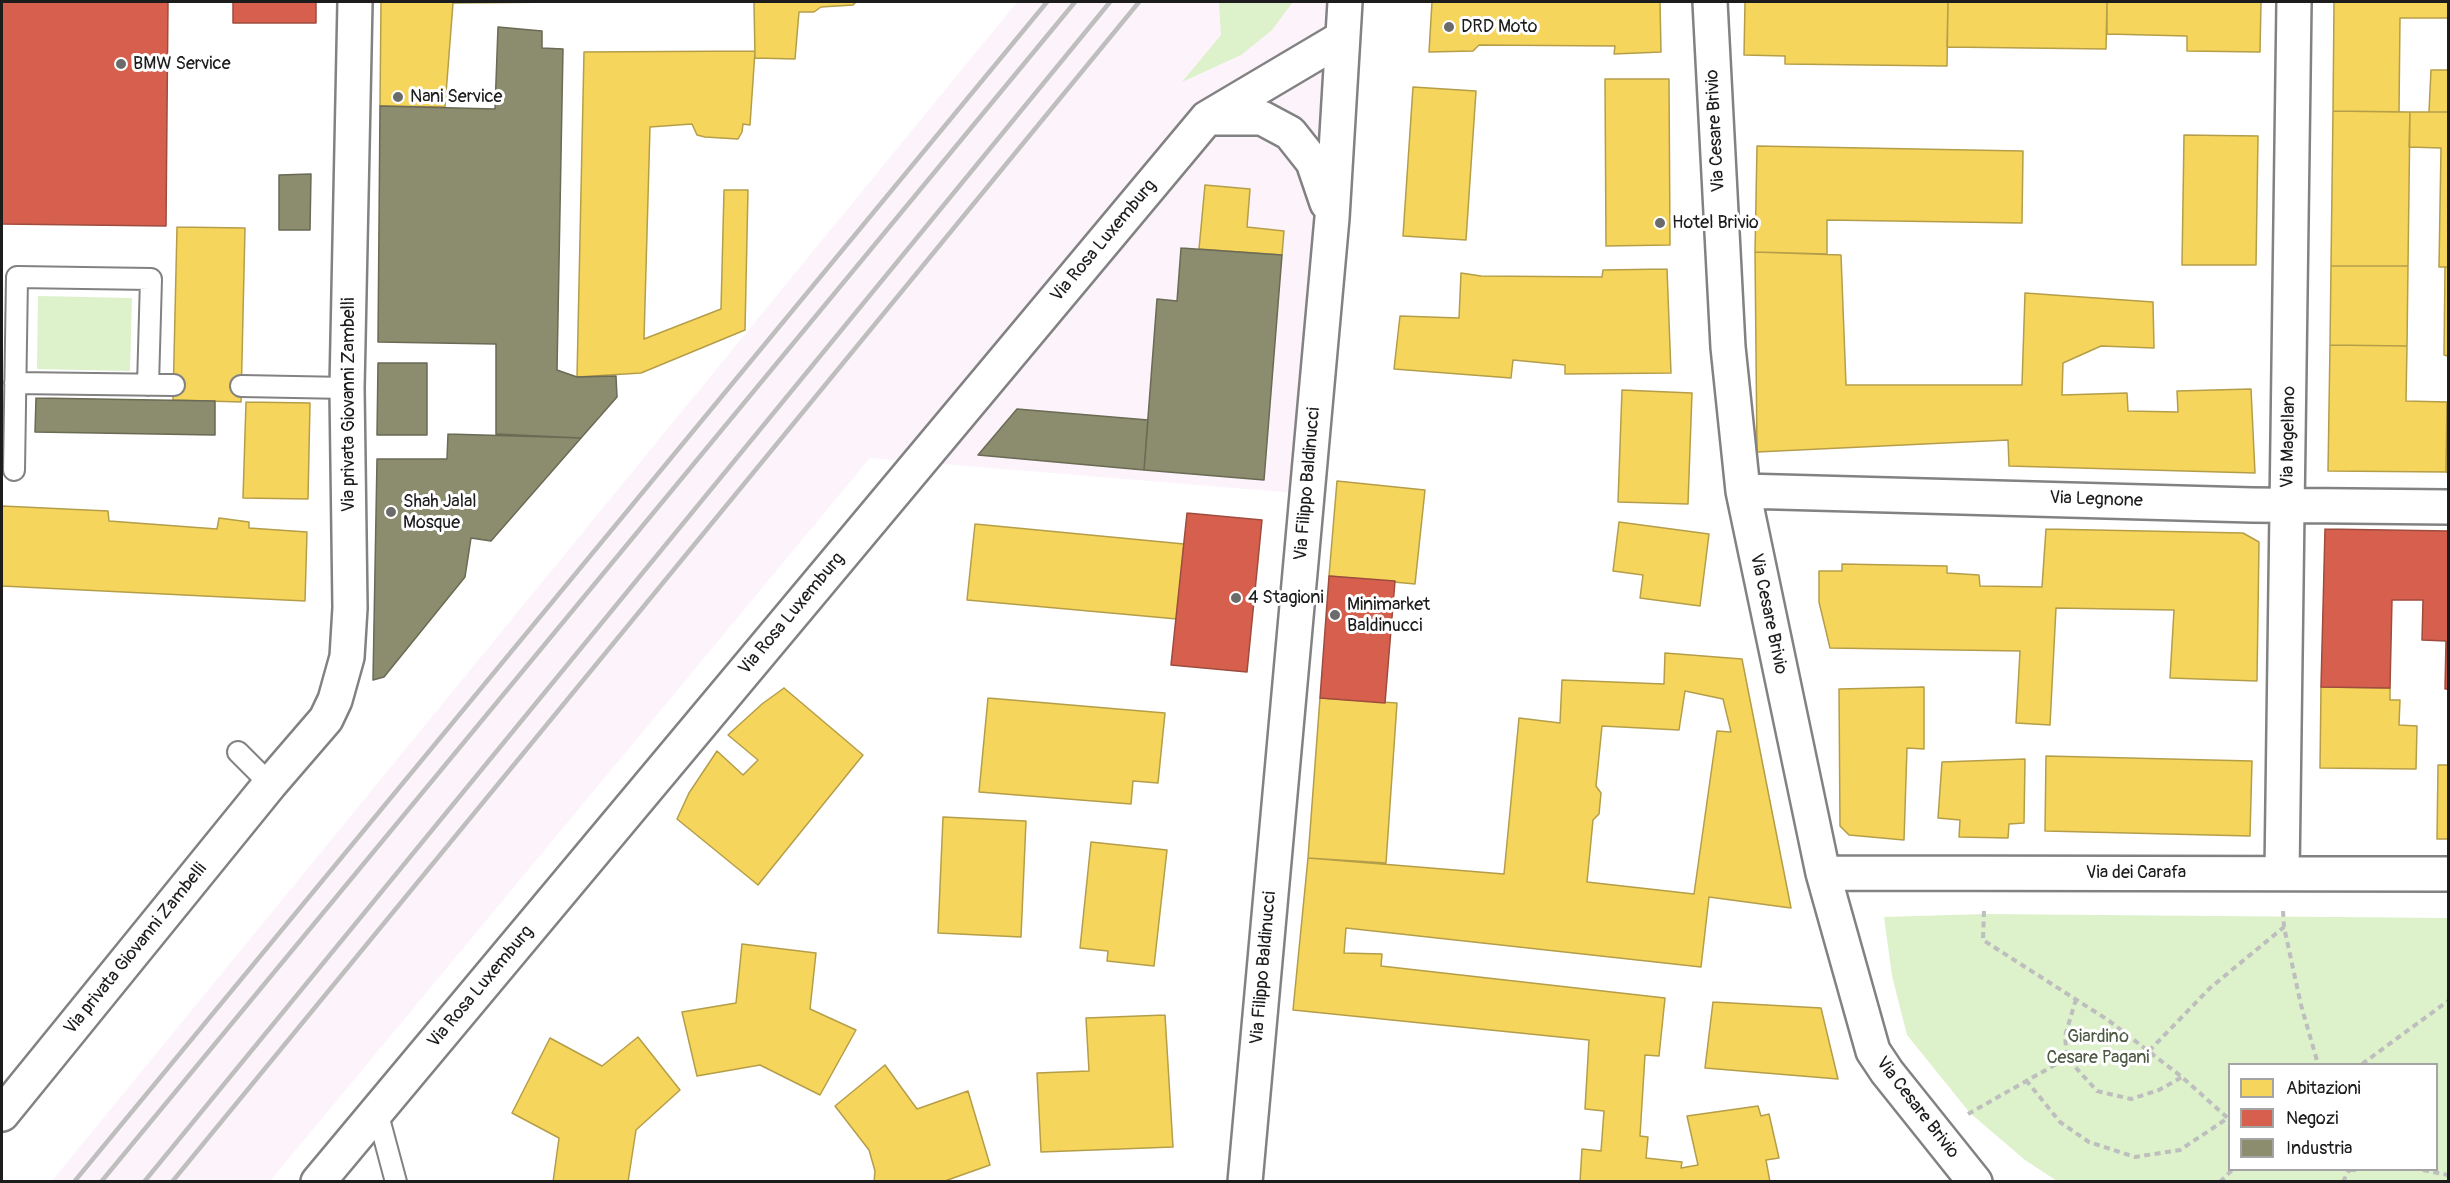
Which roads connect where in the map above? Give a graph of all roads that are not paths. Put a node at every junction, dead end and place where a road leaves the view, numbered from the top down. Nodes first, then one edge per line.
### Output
1 (355, 2) edge
2 (1345, 2) edge
3 (1710, 2) edge
4 (2294, 2) edge
5 (1342, 38) junction
6 (1207, 118) junction
7 (1332, 218) junction
8 (15, 382) junction
9 (148, 385) junction
10 (174, 385) dead end
11 (242, 386) dead end
12 (347, 388) junction
13 (14, 470) dead end
14 (1743, 491) junction
15 (2289, 505) junction
16 (2448, 507) edge
17 (238, 752) dead end
18 (270, 784) junction
19 (1823, 873) junction
20 (2448, 874) edge
21 (2282, 888) junction
22 (377, 1111) junction
23 (2, 1114) edge
24 (318, 1182) edge
25 (396, 1182) edge
26 (1245, 1182) edge
27 (1975, 1182) edge

1 - 12 street, Via privata Giovanni Zambelli
2 - 5 street, Via Filippo Baldinucci
3 - 14 street, Via Cesare Brivio
4 - 15 street, Via Magellano
5 - 6 street, Via Rosa Luxemburg
5 - 7 street, Via Filippo Baldinucci
6 - 7 street
6 - 22 street, Via Rosa Luxemburg
7 - 26 street, Via Filippo Baldinucci
8 - 9 lane
8 - 9 lane
8 - 13 lane
9 - 10 lane
11 - 12 lane
12 - 18 street, Via privata Giovanni Zambelli
14 - 15 street, Via Legnone
14 - 19 street, Via Cesare Brivio
15 - 16 street, Via Legnone
15 - 21 street, Via Magellano
17 - 18 lane
18 - 23 street, Via privata Giovanni Zambelli
19 - 21 street, Via dei Carafa
19 - 27 street, Via Cesare Brivio
20 - 21 street, Via dei Carafa
22 - 24 street, Via Rosa Luxemburg
22 - 25 lane

